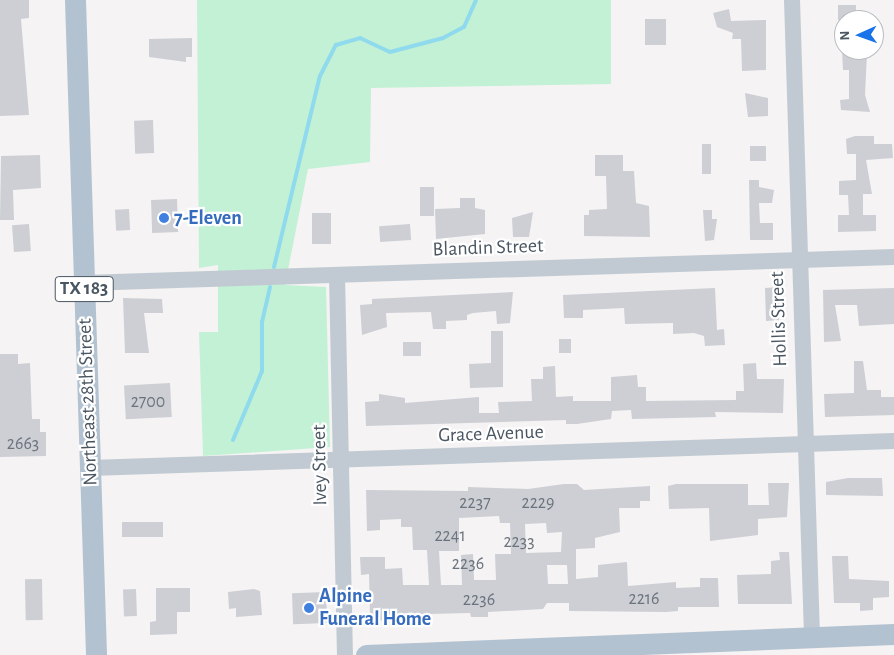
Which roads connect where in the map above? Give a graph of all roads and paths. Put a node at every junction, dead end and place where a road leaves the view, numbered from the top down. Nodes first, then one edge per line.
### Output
1 (75, 0) edge
2 (792, 0) edge
3 (894, 257) edge
4 (799, 260) junction
5 (336, 275) junction
6 (84, 284) junction
7 (894, 441) edge
8 (804, 442) junction
9 (342, 462) junction
10 (90, 468) junction
11 (894, 634) edge
12 (812, 637) junction
13 (96, 655) edge
14 (345, 655) edge
15 (366, 655) edge

1 - 6 main road, Northeast 28th Street / TX 183
2 - 4 street, Hollis Street
3 - 4 street, Blandin Street
4 - 5 street, Blandin Street
4 - 8 street, Hollis Street
5 - 6 street, Blandin Street
5 - 9 street, Ivey Street
6 - 10 main road, Northeast 28th Street / TX 183
7 - 8 street, Grace Avenue
8 - 9 street, Grace Avenue
8 - 12 street, Hollis Street
9 - 10 street, Grace Avenue
9 - 14 street, Ivey Street
10 - 13 main road, Northeast 28th Street / TX 183
11 - 12 main road
12 - 15 main road

